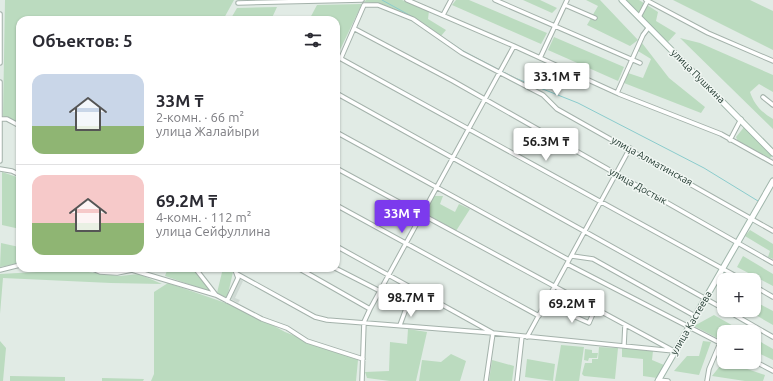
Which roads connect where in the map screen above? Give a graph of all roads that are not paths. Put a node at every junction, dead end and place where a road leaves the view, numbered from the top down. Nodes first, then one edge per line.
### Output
1 (362, 0) edge
2 (408, 0) edge
3 (450, 0) edge
4 (495, 0) edge
5 (567, 0) edge
6 (622, 0) edge
7 (647, 0) edge
8 (238, 3) dead end
9 (565, 4) junction
10 (0, 14) edge
11 (443, 15) junction
12 (639, 17) junction
13 (595, 18) dead end
14 (554, 26) junction
15 (649, 27) junction
16 (355, 29) junction
17 (514, 46) junction
18 (341, 58) joint
19 (540, 58) junction
20 (631, 60) junction
21 (773, 61) edge
22 (0, 62) edge
23 (640, 63) dead end
24 (500, 72) junction
25 (0, 82) edge
26 (617, 93) junction
27 (340, 95) edge
28 (763, 97) dead end
29 (484, 100) junction
30 (773, 105) edge
31 (0, 119) edge
32 (741, 119) junction
33 (16, 124) edge
34 (469, 128) junction
35 (340, 134) edge
36 (730, 140) junction
37 (630, 148) junction
38 (773, 153) edge
39 (453, 158) junction
40 (0, 161) edge
41 (773, 163) edge
42 (0, 169) edge
43 (340, 170) edge
44 (16, 173) edge
45 (616, 174) junction
46 (773, 181) edge
47 (437, 187) junction
48 (602, 201) junction
49 (340, 207) edge
50 (421, 215) junction
51 (752, 217) junction
52 (585, 231) junction
53 (773, 231) edge
54 (738, 242) junction
55 (406, 244) junction
56 (340, 248) edge
57 (572, 256) junction
58 (568, 262) junction
59 (773, 262) edge
60 (16, 266) edge
61 (722, 269) junction
62 (0, 270) edge
63 (340, 270) edge
64 (100, 272) edge
65 (111, 272) edge
66 (138, 272) edge
67 (199, 272) edge
68 (305, 272) edge
69 (730, 273) edge
70 (237, 274) joint
71 (388, 275) junction
72 (554, 288) junction
73 (761, 290) edge
74 (380, 291) junction
75 (216, 296) junction
76 (569, 296) junction
77 (773, 297) edge
78 (705, 298) junction
79 (227, 301) junction
80 (717, 305) edge
81 (407, 306) dead end
82 (370, 309) junction
83 (595, 309) junction
84 (539, 316) junction
85 (695, 316) junction
86 (737, 317) edge
87 (364, 322) junction
88 (400, 325) junction
89 (625, 325) junction
90 (689, 327) junction
91 (493, 333) junction
92 (522, 336) junction
93 (527, 337) junction
94 (773, 337) edge
95 (717, 341) edge
96 (624, 346) junction
97 (674, 351) junction
98 (717, 354) edge
99 (363, 359) junction
100 (761, 365) edge
101 (773, 371) edge
102 (658, 380) edge
103 (362, 381) edge
104 (367, 381) edge
105 (486, 381) edge
106 (517, 381) edge
107 (668, 381) edge
108 (707, 381) edge

1 - 8 street
2 - 11 street
3 - 11 street
4 - 14 street
5 - 9 street
6 - 12 street, улица Пушкина
7 - 12 street
7 - 21 street
9 - 13 street
9 - 14 street
10 - 22 street
11 - 17 street
12 - 15 street, улица Пушкина
14 - 19 street
14 - 20 street
15 - 20 street
15 - 32 street, улица Пушкина
16 - 18 street
16 - 24 street, улица Алматинская
16 - 29 street, улица Достык
17 - 19 street
17 - 24 street
18 - 34 street
19 - 26 street
20 - 23 street
20 - 26 street
24 - 29 street
24 - 37 street, улица Алматинская
25 - 31 street
26 - 36 street
27 - 39 street
28 - 30 street
29 - 34 street
29 - 45 street, улица Достык
31 - 33 street
31 - 40 street
32 - 36 street
32 - 38 street, улица Пушкина
34 - 39 street
34 - 48 street
35 - 47 street
36 - 41 street
37 - 45 street
37 - 51 street, улица Алматинская
39 - 47 street
39 - 52 street
42 - 44 street
43 - 50 street
45 - 48 street
45 - 54 street, улица Достык
46 - 51 street, улица Кастеева
47 - 50 street
47 - 58 street
48 - 52 street
48 - 61 street
49 - 55 street
50 - 55 street
50 - 72 street
51 - 53 street, улица Алматинская
51 - 54 street, улица Кастеева
52 - 57 street
52 - 78 street
54 - 59 street, улица Достык
54 - 61 street, улица Кастеева
55 - 71 street
55 - 84 street
56 - 71 street
57 - 58 street
57 - 85 street
58 - 72 street
58 - 90 street
60 - 62 street
61 - 69 street
61 - 78 street, улица Кастеева
63 - 74 street
64 - 65 street
66 - 75 street
67 - 75 street
68 - 82 street
70 - 79 street
70 - 87 street
71 - 74 street
71 - 91 street
72 - 76 street
72 - 84 street
73 - 77 street
74 - 82 street
75 - 79 street
76 - 83 street
76 - 83 street
78 - 80 street
78 - 85 street, улица Кастеева
79 - 99 street
81 - 88 street
82 - 87 street
83 - 89 street
84 - 93 street
85 - 90 street, улица Кастеева
86 - 94 street
87 - 88 street
87 - 99 street
88 - 91 street
89 - 96 street
89 - 97 street
90 - 95 street
90 - 97 street, улица Кастеева
91 - 92 street
91 - 105 street
92 - 93 street
92 - 106 street
93 - 96 street
96 - 97 street
97 - 102 street, улица Кастеева
98 - 108 street
99 - 103 street
100 - 101 street
102 - 107 street
103 - 104 street

